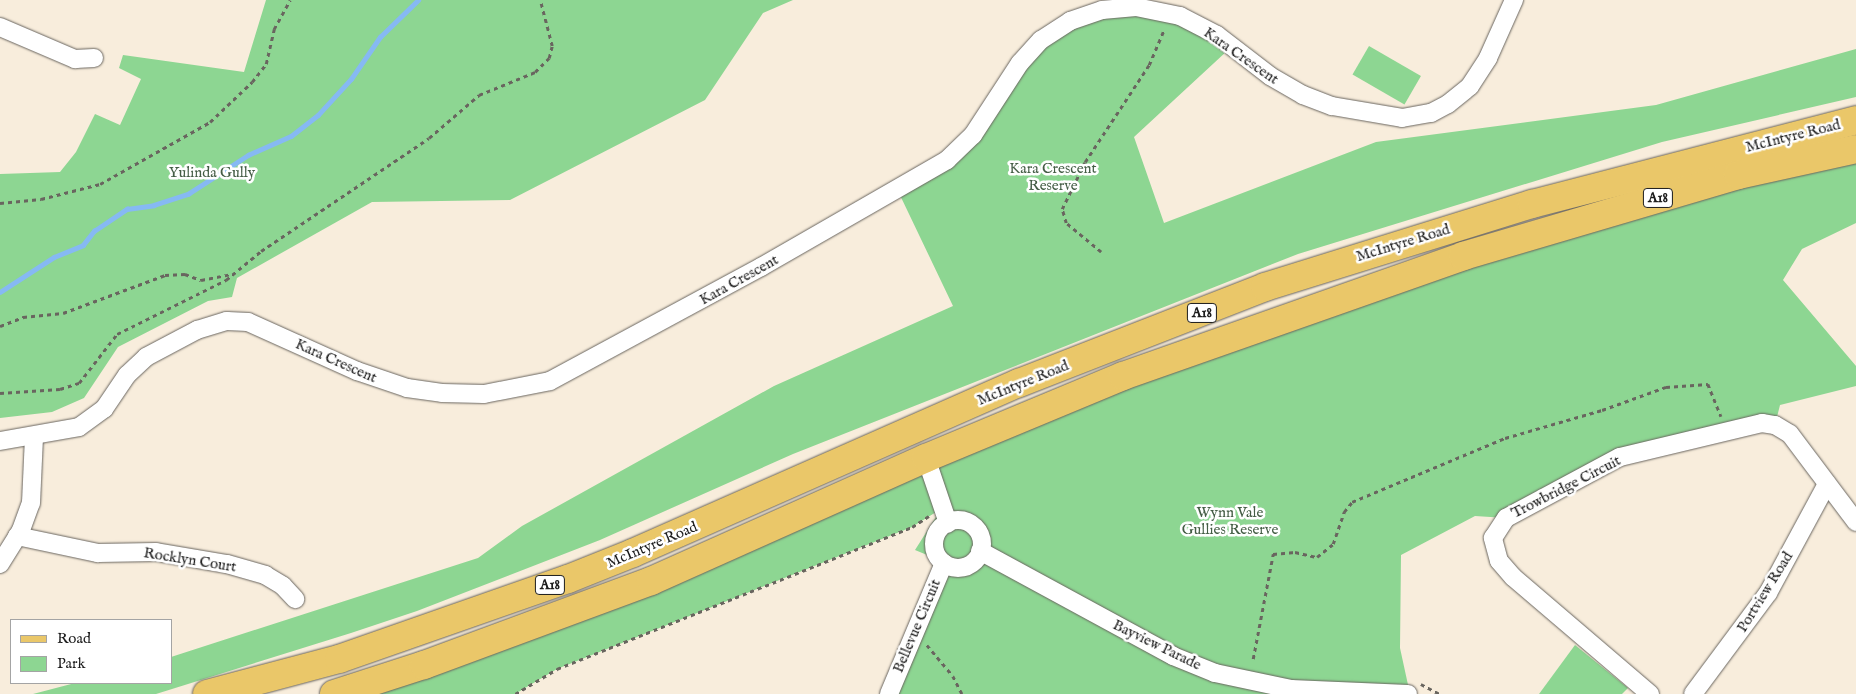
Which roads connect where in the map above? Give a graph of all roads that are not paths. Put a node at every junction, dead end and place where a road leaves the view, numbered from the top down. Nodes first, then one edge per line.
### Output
1 (1514, 0) edge
2 (0, 27) edge
3 (94, 58) dead end
4 (1856, 120) edge
5 (1856, 149) edge
6 (946, 414) junction
7 (34, 437) junction
8 (0, 441) edge
9 (880, 443) junction
10 (926, 458) junction
11 (1827, 484) junction
12 (945, 516) junction
13 (1856, 522) edge
14 (17, 536) junction
15 (980, 551) junction
16 (944, 562) junction
17 (0, 564) edge
18 (295, 599) dead end
19 (1413, 688) edge
20 (889, 692) edge
21 (207, 694) edge
22 (334, 694) edge
23 (1650, 694) edge
24 (1693, 694) edge

1 - 7 street, Kara Crescent
2 - 3 street
4 - 6 main road, McIntyre Road / A18
5 - 10 main road, McIntyre Road / A18
6 - 9 main road, McIntyre Road / A18
6 - 10 main road
7 - 8 street, Kara Crescent
7 - 14 street
9 - 10 main road
9 - 21 main road, McIntyre Road / A18
10 - 12 street
10 - 22 main road, McIntyre Road / A18
11 - 13 street, Trowbridge Circuit
11 - 23 street, Trowbridge Circuit
11 - 24 street, Portview Road
12 - 15 street
12 - 16 street
14 - 17 street
14 - 18 street, Rocklyn Court
15 - 16 street
15 - 19 street, Bayview Parade
16 - 20 street, Bellevue Circuit

